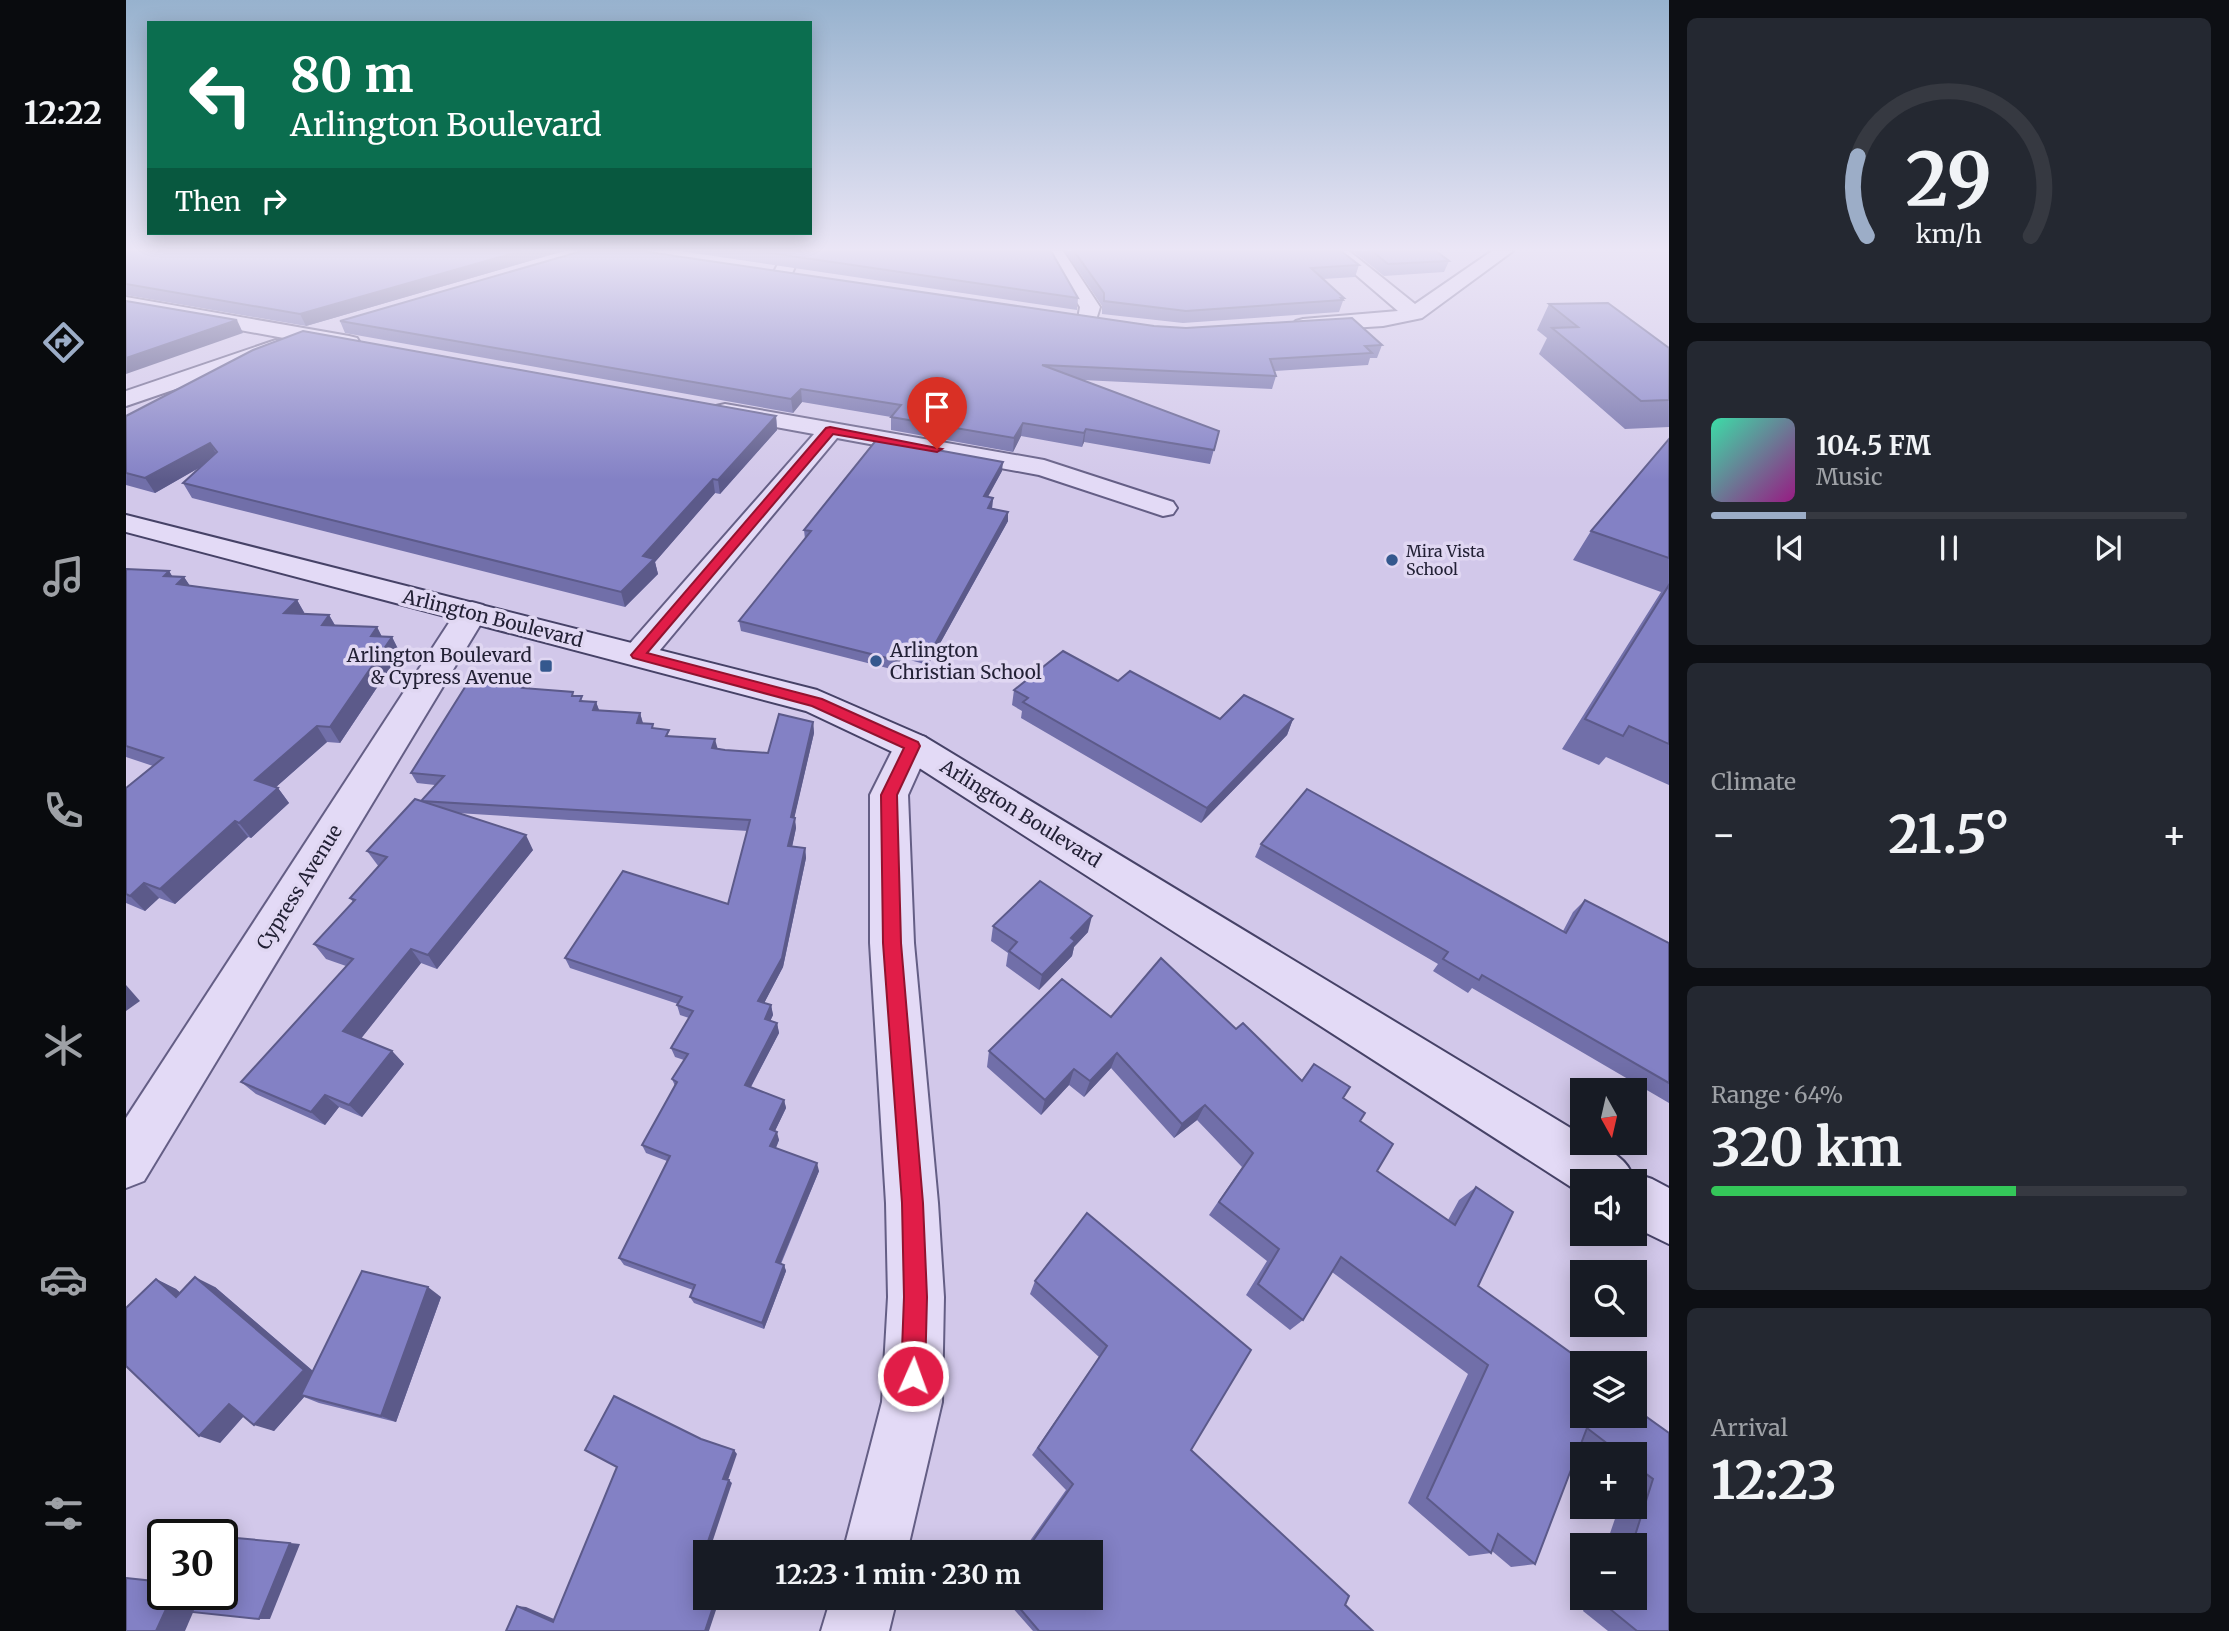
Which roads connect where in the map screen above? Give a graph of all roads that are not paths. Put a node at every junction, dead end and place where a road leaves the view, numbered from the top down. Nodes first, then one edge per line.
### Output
1 (259, 327) edge
2 (333, 327) edge
3 (308, 336) junction
4 (377, 348) edge
5 (126, 399) edge
6 (706, 408) edge
7 (830, 430) junction
8 (1163, 508) dead end
9 (126, 523) edge
10 (472, 612) junction
11 (638, 655) junction
12 (912, 746) junction
13 (126, 1163) edge
14 (1590, 1169) edge
15 (1647, 1205) edge
16 (1669, 1219) edge
17 (878, 1540) edge
18 (861, 1610) edge
19 (855, 1631) edge

1 - 3 street
2 - 3 street
3 - 4 street
3 - 5 street
6 - 7 street
7 - 8 street
7 - 11 street
9 - 10 street, Arlington Boulevard
10 - 11 street, Arlington Boulevard
10 - 13 street, Cypress Avenue
11 - 12 street, Arlington Boulevard
12 - 14 street, Arlington Boulevard
12 - 17 street
15 - 16 street
18 - 19 street

